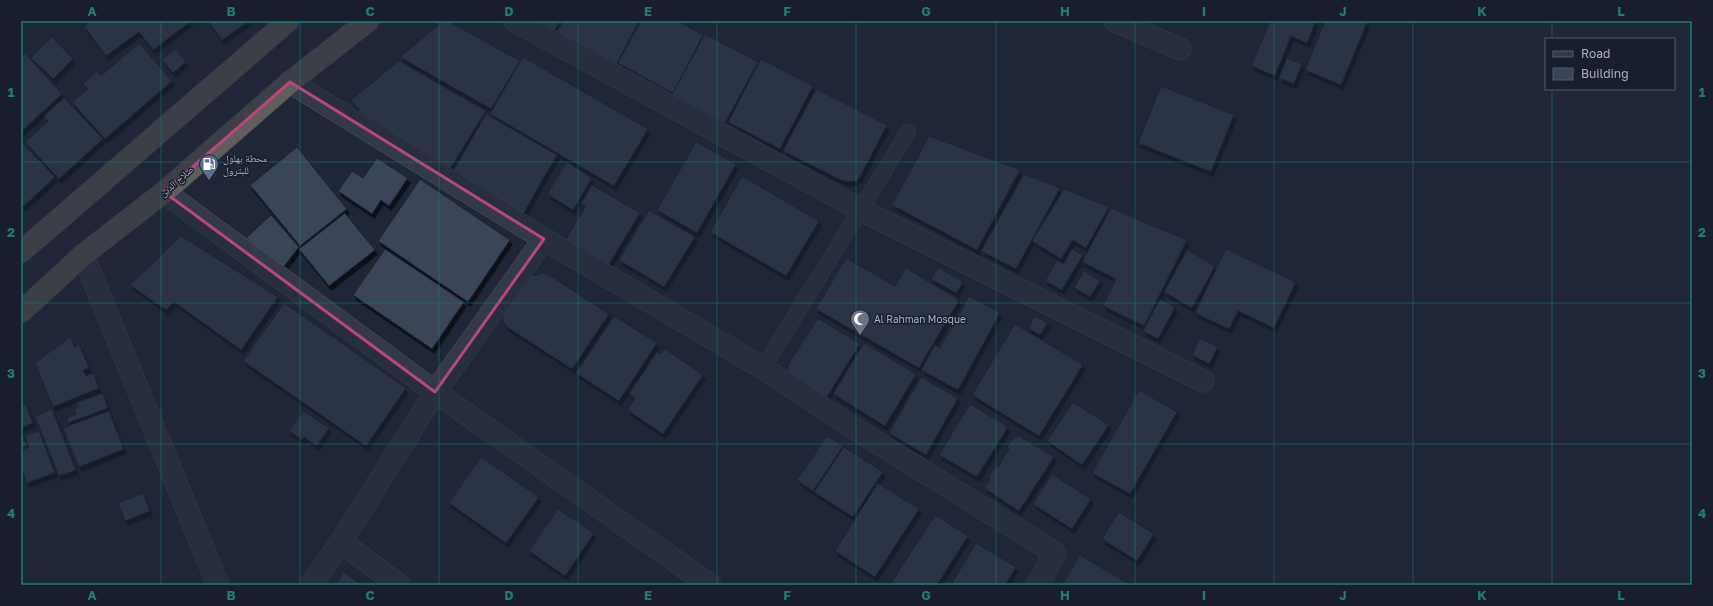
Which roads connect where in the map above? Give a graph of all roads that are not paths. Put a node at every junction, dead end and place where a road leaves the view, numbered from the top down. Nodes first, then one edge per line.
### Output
1 (288, 21) edge
2 (368, 21) edge
3 (515, 21) edge
4 (1115, 21) edge
5 (1180, 49) dead end
6 (290, 82) junction
7 (908, 132) dead end
8 (164, 192) junction
9 (859, 210) junction
10 (544, 239) junction
11 (21, 252) edge
12 (84, 255) junction
13 (21, 312) edge
14 (763, 368) junction
15 (1203, 381) dead end
16 (435, 392) junction
17 (341, 542) junction
18 (218, 585) edge
19 (311, 585) edge
20 (399, 585) edge
21 (710, 585) edge
22 (1037, 585) edge

1 - 11 highway
2 - 6 highway, صلاح الدين
3 - 9 street
4 - 5 street
6 - 8 highway, صلاح الدين
6 - 10 street
7 - 9 lane
8 - 12 highway, صلاح الدين
8 - 16 street
9 - 14 lane
9 - 15 street
10 - 14 street
10 - 16 street
12 - 13 highway, صلاح الدين
12 - 18 street
14 - 22 street
16 - 17 street
16 - 21 street
17 - 19 street
17 - 20 street

